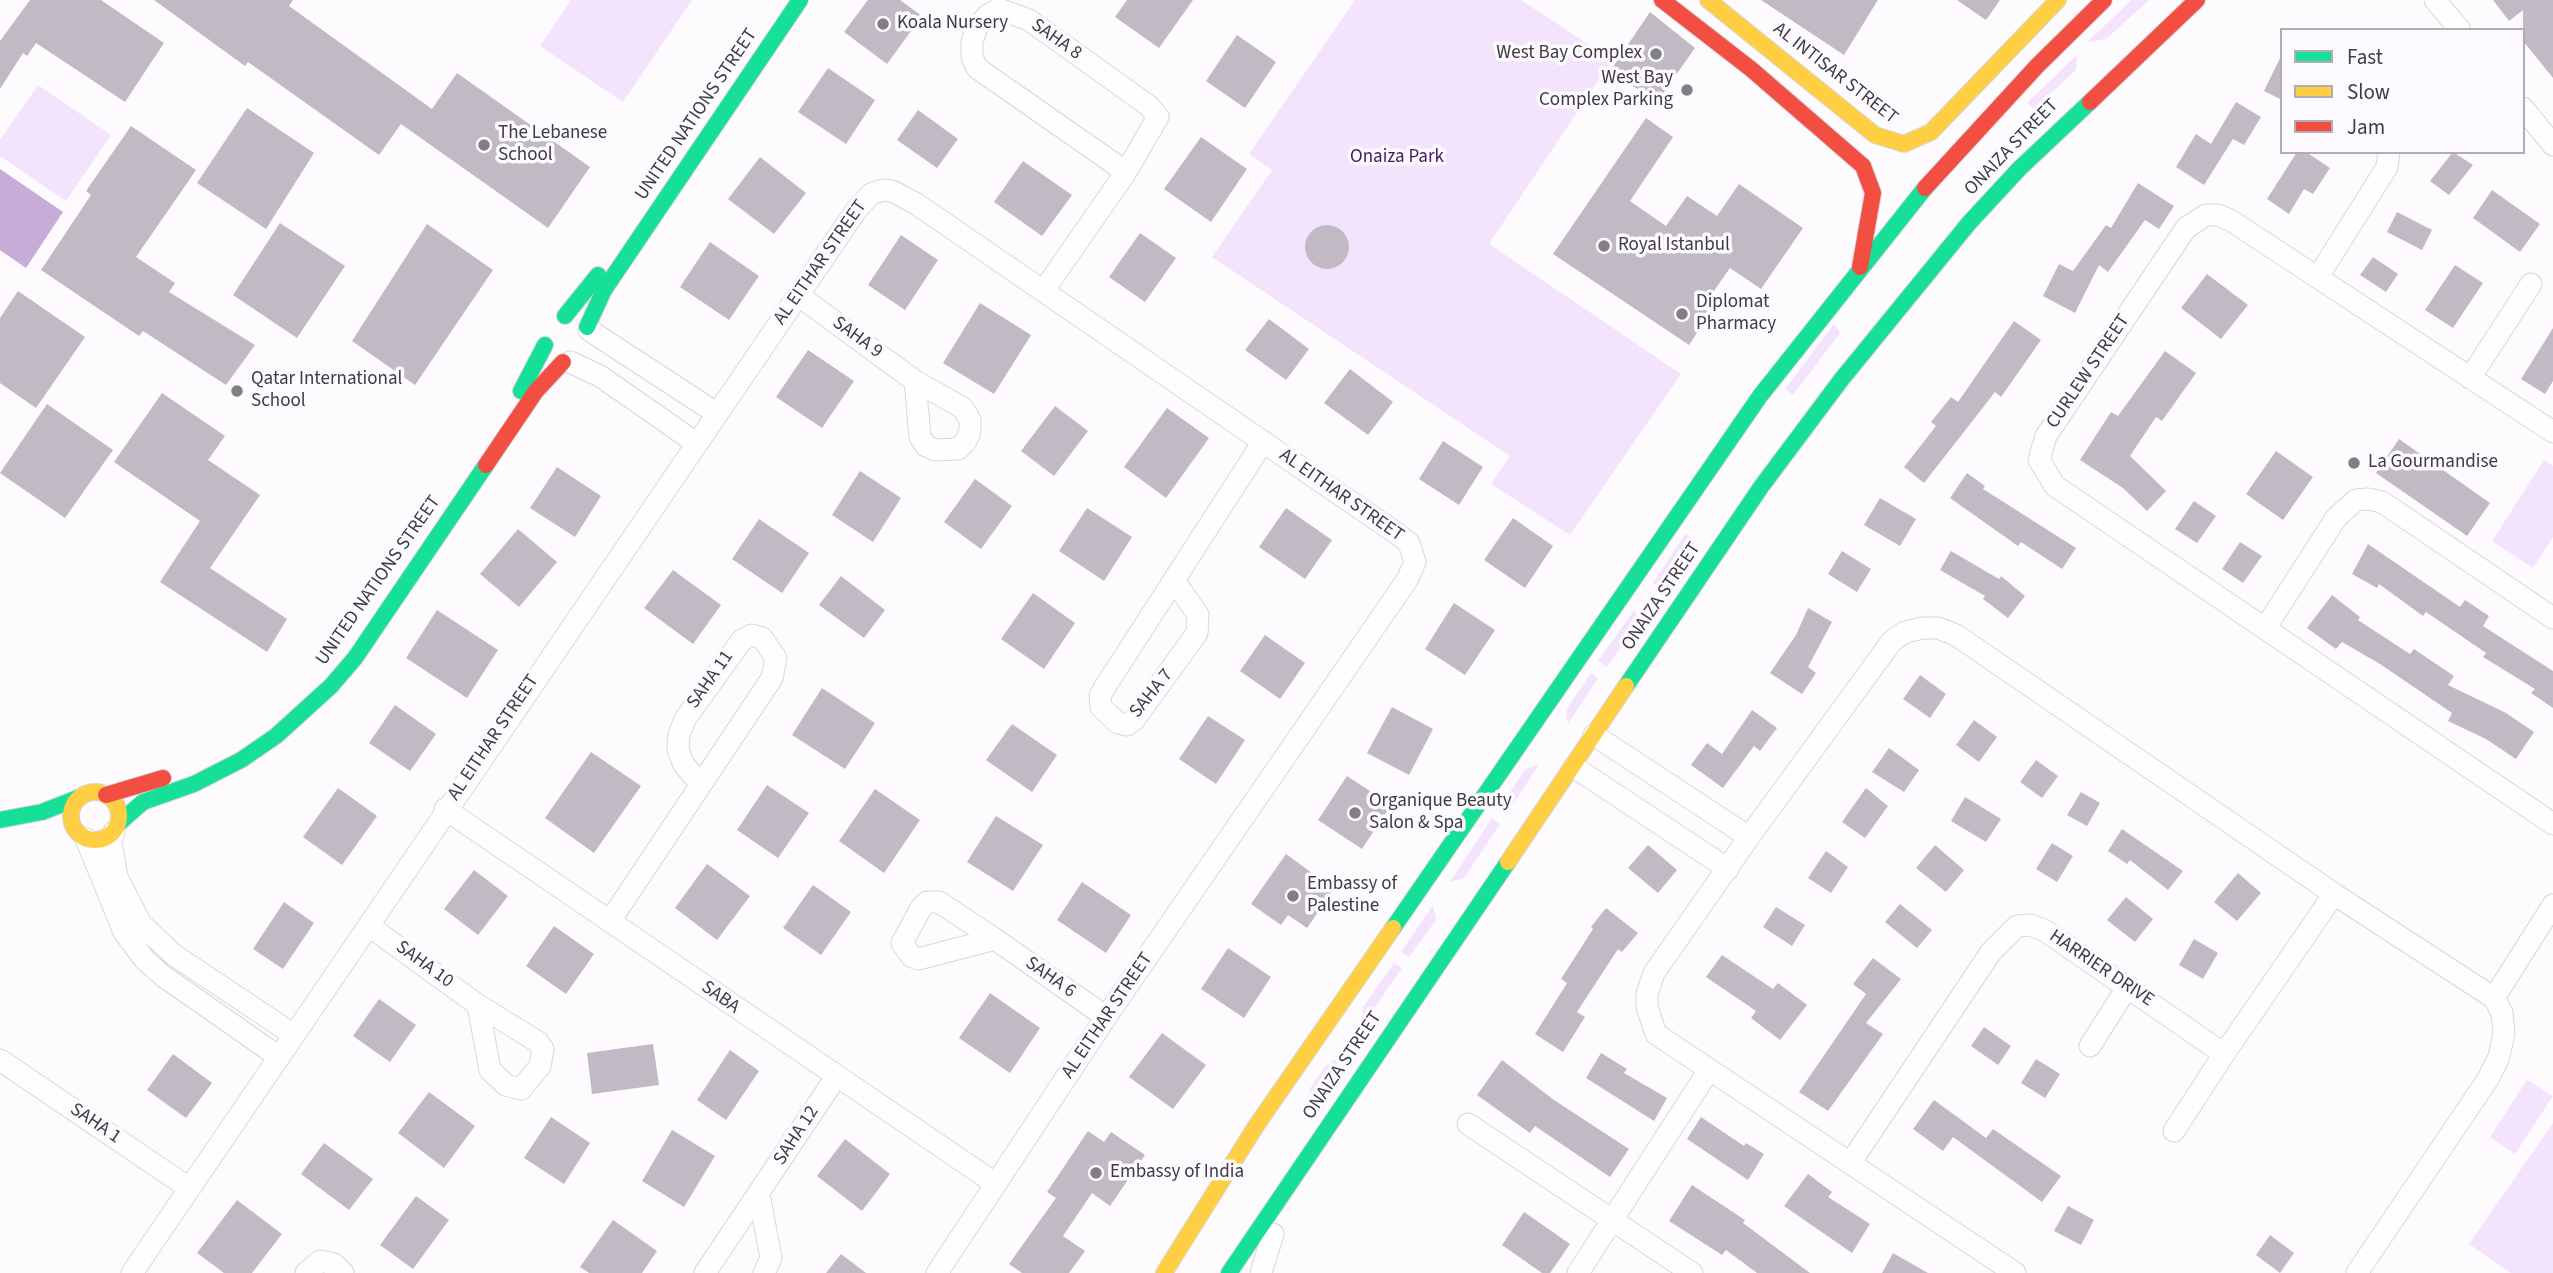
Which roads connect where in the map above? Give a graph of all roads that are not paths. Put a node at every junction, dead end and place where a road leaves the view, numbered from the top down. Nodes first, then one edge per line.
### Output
1 (785, 0) edge
2 (800, 0) edge
3 (1662, 0) edge
4 (2058, 0) edge
5 (2104, 0) edge
6 (2197, 0) edge
7 (2435, 0) edge
8 (1720, 4) edge
9 (2458, 28) edge
10 (1709, 34) junction
11 (2525, 109) edge
12 (2546, 121) edge
13 (2553, 145) edge
14 (2389, 154) edge
15 (1126, 172) junction
16 (1860, 267) junction
17 (2318, 277) junction
18 (2531, 284) dead end
19 (1044, 290) junction
20 (798, 295) junction
21 (552, 328) junction
22 (581, 347) junction
23 (2470, 378) junction
24 (915, 381) dead end
25 (716, 413) junction
26 (2553, 432) edge
27 (1263, 442) junction
28 (696, 443) junction
29 (1174, 580) junction
30 (2552, 615) edge
31 (2266, 627) junction
32 (1594, 735) junction
33 (1574, 767) junction
34 (1664, 782) junction
35 (700, 783) junction
36 (106, 795) junction
37 (78, 798) junction
38 (445, 810) junction
39 (1643, 813) junction
40 (0, 820) edge
41 (2553, 824) edge
42 (116, 828) junction
43 (0, 835) edge
44 (80, 835) junction
45 (1749, 837) junction
46 (1728, 869) junction
47 (2334, 894) junction
48 (2553, 905) edge
49 (610, 921) junction
50 (369, 926) junction
51 (995, 939) dead end
52 (2128, 986) junction
53 (2494, 998) junction
54 (478, 1005) dead end
55 (1106, 1017) junction
56 (294, 1035) junction
57 (2090, 1046) dead end
58 (2224, 1054) junction
59 (279, 1057) junction
60 (0, 1060) edge
61 (1709, 1070) junction
62 (836, 1077) junction
63 (1468, 1124) dead end
64 (2174, 1131) dead end
65 (1851, 1162) junction
66 (1301, 1165) junction
67 (996, 1184) junction
68 (189, 1188) junction
69 (759, 1194) junction
70 (1613, 1219) junction
71 (1273, 1234) junction
72 (132, 1273) edge
73 (306, 1273) edge
74 (343, 1273) edge
75 (705, 1273) edge
76 (764, 1273) edge
77 (937, 1273) edge
78 (1164, 1273) edge
79 (1229, 1273) edge
80 (1249, 1273) edge
81 (1261, 1273) edge
82 (1578, 1273) edge
83 (1692, 1273) edge
84 (2015, 1273) edge
85 (2357, 1273) edge

1 - 21 main road, UNITED NATIONS STREET
2 - 22 main road, UNITED NATIONS STREET
3 - 10 main road
4 - 8 main road, AL INTISAR STREET
5 - 16 main road, ONAIZA STREET
6 - 32 main road, ONAIZA STREET
7 - 9 street
8 - 10 street
10 - 16 main road
11 - 12 street
12 - 13 street
14 - 17 street
15 - 15 street, SAHA 8
15 - 19 street, SAHA 8
16 - 78 main road, ONAIZA STREET
17 - 23 street, CURLEW STREET
17 - 31 street, CURLEW STREET
18 - 23 street
19 - 20 street, AL EITHAR STREET
19 - 27 street, AL EITHAR STREET
20 - 24 street, SAHA 9
20 - 25 street, AL EITHAR STREET
21 - 22 main road
21 - 22 main road
21 - 36 main road, UNITED NATIONS STREET
22 - 25 street
22 - 28 street
22 - 42 main road, UNITED NATIONS STREET
23 - 26 street, CURLEW STREET
25 - 28 street, AL EITHAR STREET
27 - 29 street, SAHA 7
27 - 55 street, AL EITHAR STREET
28 - 38 street, AL EITHAR STREET
29 - 29 street, SAHA 7
30 - 31 street
31 - 41 street, CURLEW STREET
32 - 33 main road, ONAIZA STREET
32 - 34 street
33 - 39 street
33 - 66 main road, ONAIZA STREET
34 - 39 street
34 - 45 street
35 - 35 street, SAHA 11
35 - 49 street, SAHA 11
36 - 37 main road
36 - 42 main road
37 - 40 main road
37 - 44 main road
38 - 49 street, SABA
38 - 50 street, AL EITHAR STREET
39 - 46 street
42 - 44 main road
42 - 56 street
43 - 44 main road
44 - 59 street
45 - 46 street
45 - 47 street
46 - 61 street
47 - 53 street
47 - 58 street
48 - 53 street
49 - 62 street, SABA
50 - 54 street, SAHA 10
50 - 56 street, AL EITHAR STREET
51 - 55 street, SAHA 6
52 - 57 street
52 - 58 street, HARRIER DRIVE
52 - 65 street, HARRIER DRIVE
53 - 85 street
55 - 67 street, AL EITHAR STREET
56 - 59 street, AL EITHAR STREET
58 - 64 street
59 - 68 street, AL EITHAR STREET
60 - 68 street, SAHA 1
61 - 65 street
61 - 70 street
62 - 67 street, SABA
62 - 69 street, SAHA 12
63 - 70 street
65 - 84 street
66 - 71 main road
66 - 79 main road, ONAIZA STREET
67 - 77 street, AL EITHAR STREET
68 - 72 street, AL EITHAR STREET
69 - 75 street, SAHA 12
69 - 76 street
70 - 82 street
70 - 83 street
71 - 80 main road
71 - 81 street
73 - 74 street

